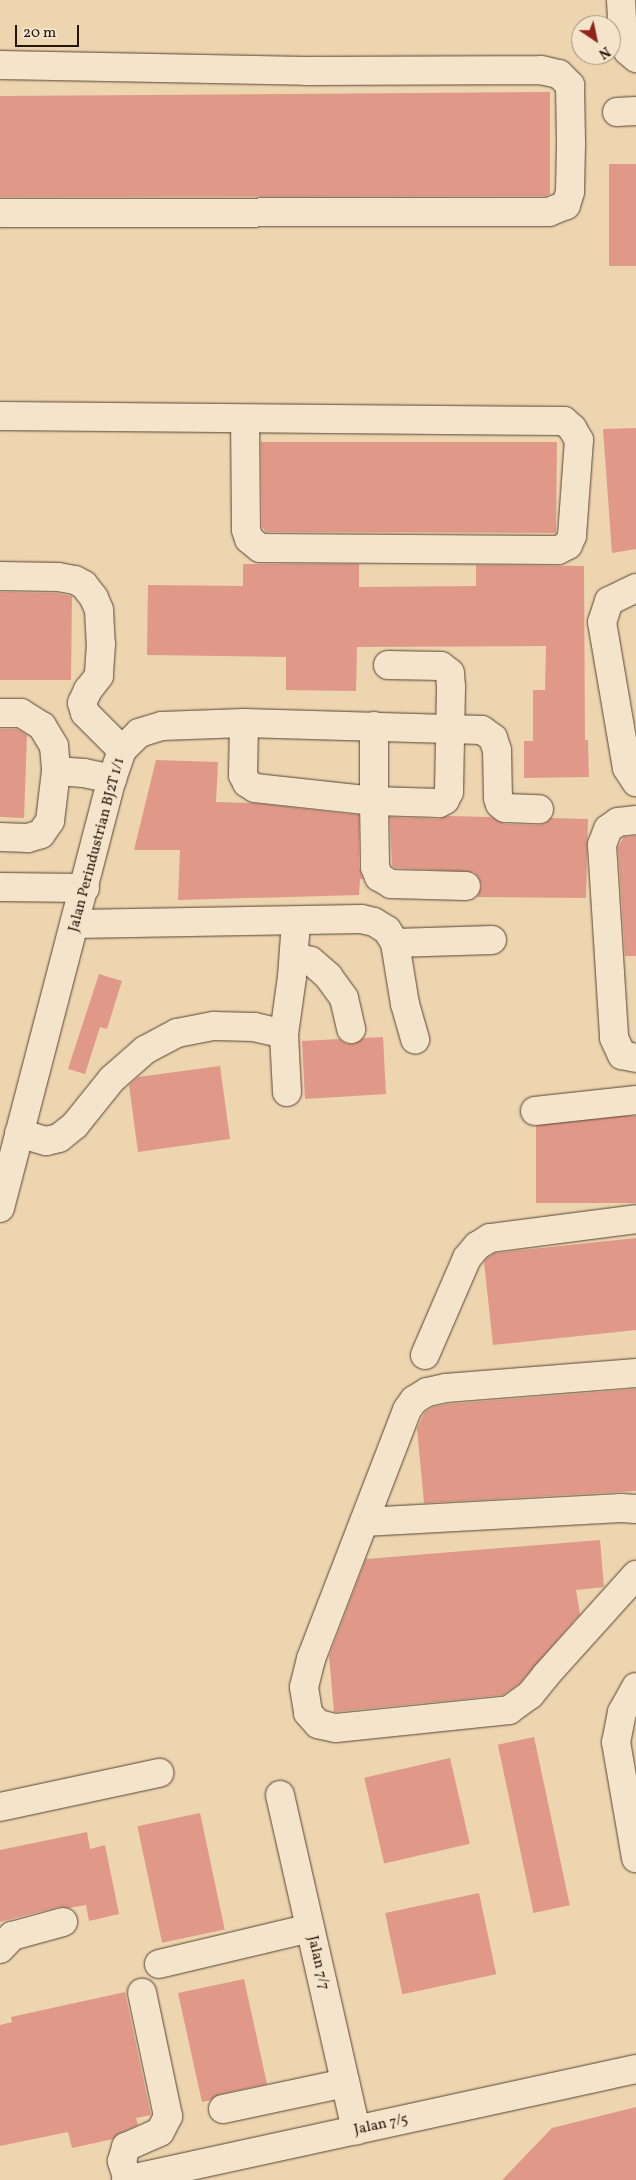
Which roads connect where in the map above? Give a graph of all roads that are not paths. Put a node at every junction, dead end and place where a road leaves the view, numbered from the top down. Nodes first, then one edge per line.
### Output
1 (621, 0) edge
2 (636, 58) edge
3 (0, 65) edge
4 (0, 213) edge
5 (0, 416) edge
6 (245, 419) junction
7 (0, 576) edge
8 (636, 588) edge
9 (388, 665) dead end
10 (0, 713) edge
11 (244, 723) junction
12 (374, 726) junction
13 (451, 729) junction
14 (122, 750) junction
15 (56, 771) junction
16 (112, 779) junction
17 (636, 782) edge
18 (374, 801) junction
19 (539, 809) dead end
20 (636, 820) edge
21 (0, 837) edge
22 (466, 886) dead end
23 (0, 887) edge
24 (85, 888) junction
25 (296, 921) junction
26 (76, 924) junction
27 (492, 940) dead end
28 (395, 943) junction
29 (294, 957) junction
30 (350, 1029) dead end
31 (284, 1034) junction
32 (415, 1040) dead end
33 (636, 1058) edge
34 (287, 1092) dead end
35 (636, 1100) edge
36 (536, 1111) dead end
37 (19, 1133) junction
38 (0, 1208) edge
39 (636, 1219) edge
40 (425, 1355) dead end
41 (636, 1373) edge
42 (636, 1509) edge
43 (364, 1522) junction
44 (636, 1575) edge
45 (636, 1686) edge
46 (159, 1773) dead end
47 (280, 1795) dead end
48 (0, 1807) edge
49 (636, 1858) edge
50 (63, 1922) dead end
51 (310, 1928) junction
52 (0, 1950) edge
53 (159, 1964) dead end
54 (142, 1993) dead end
55 (636, 2069) edge
56 (345, 2082) junction
57 (224, 2109) dead end
58 (356, 2130) junction
59 (127, 2180) edge

1 - 2 street
3 - 4 street
5 - 6 street
6 - 6 street
7 - 14 street
8 - 17 street
9 - 13 street
10 - 15 street
11 - 12 street, Jalan Perindustrian BJ2T 1/1
11 - 14 street, Jalan Perindustrian BJ2T 1/1
11 - 18 street
12 - 13 street, Jalan Perindustrian BJ2T 1/1
12 - 18 street
13 - 18 street
13 - 19 street, Jalan Perindustrian BJ2T 1/1
14 - 16 street, Jalan Perindustrian BJ2T 1/1
15 - 16 street
15 - 21 street
16 - 24 street, Jalan Perindustrian BJ2T 1/1
18 - 22 street
20 - 33 street
23 - 24 street
24 - 26 street, Jalan Perindustrian BJ2T 1/1
25 - 26 street
25 - 28 street
25 - 29 street
26 - 37 street, Jalan Perindustrian BJ2T 1/1
27 - 28 street
28 - 32 street
29 - 30 street
29 - 31 street
31 - 34 street
31 - 37 street
35 - 36 street
37 - 38 street, Jalan Perindustrian BJ2T 1/1
39 - 40 street
41 - 43 street
42 - 43 street
43 - 44 street
45 - 49 street
46 - 48 street
47 - 51 street, Jalan 7/7
50 - 52 street
51 - 53 street
51 - 56 street, Jalan 7/7
54 - 59 street
55 - 58 street, Jalan 7/5
56 - 57 street
56 - 58 street, Jalan 7/7
58 - 59 street, Jalan 7/5

